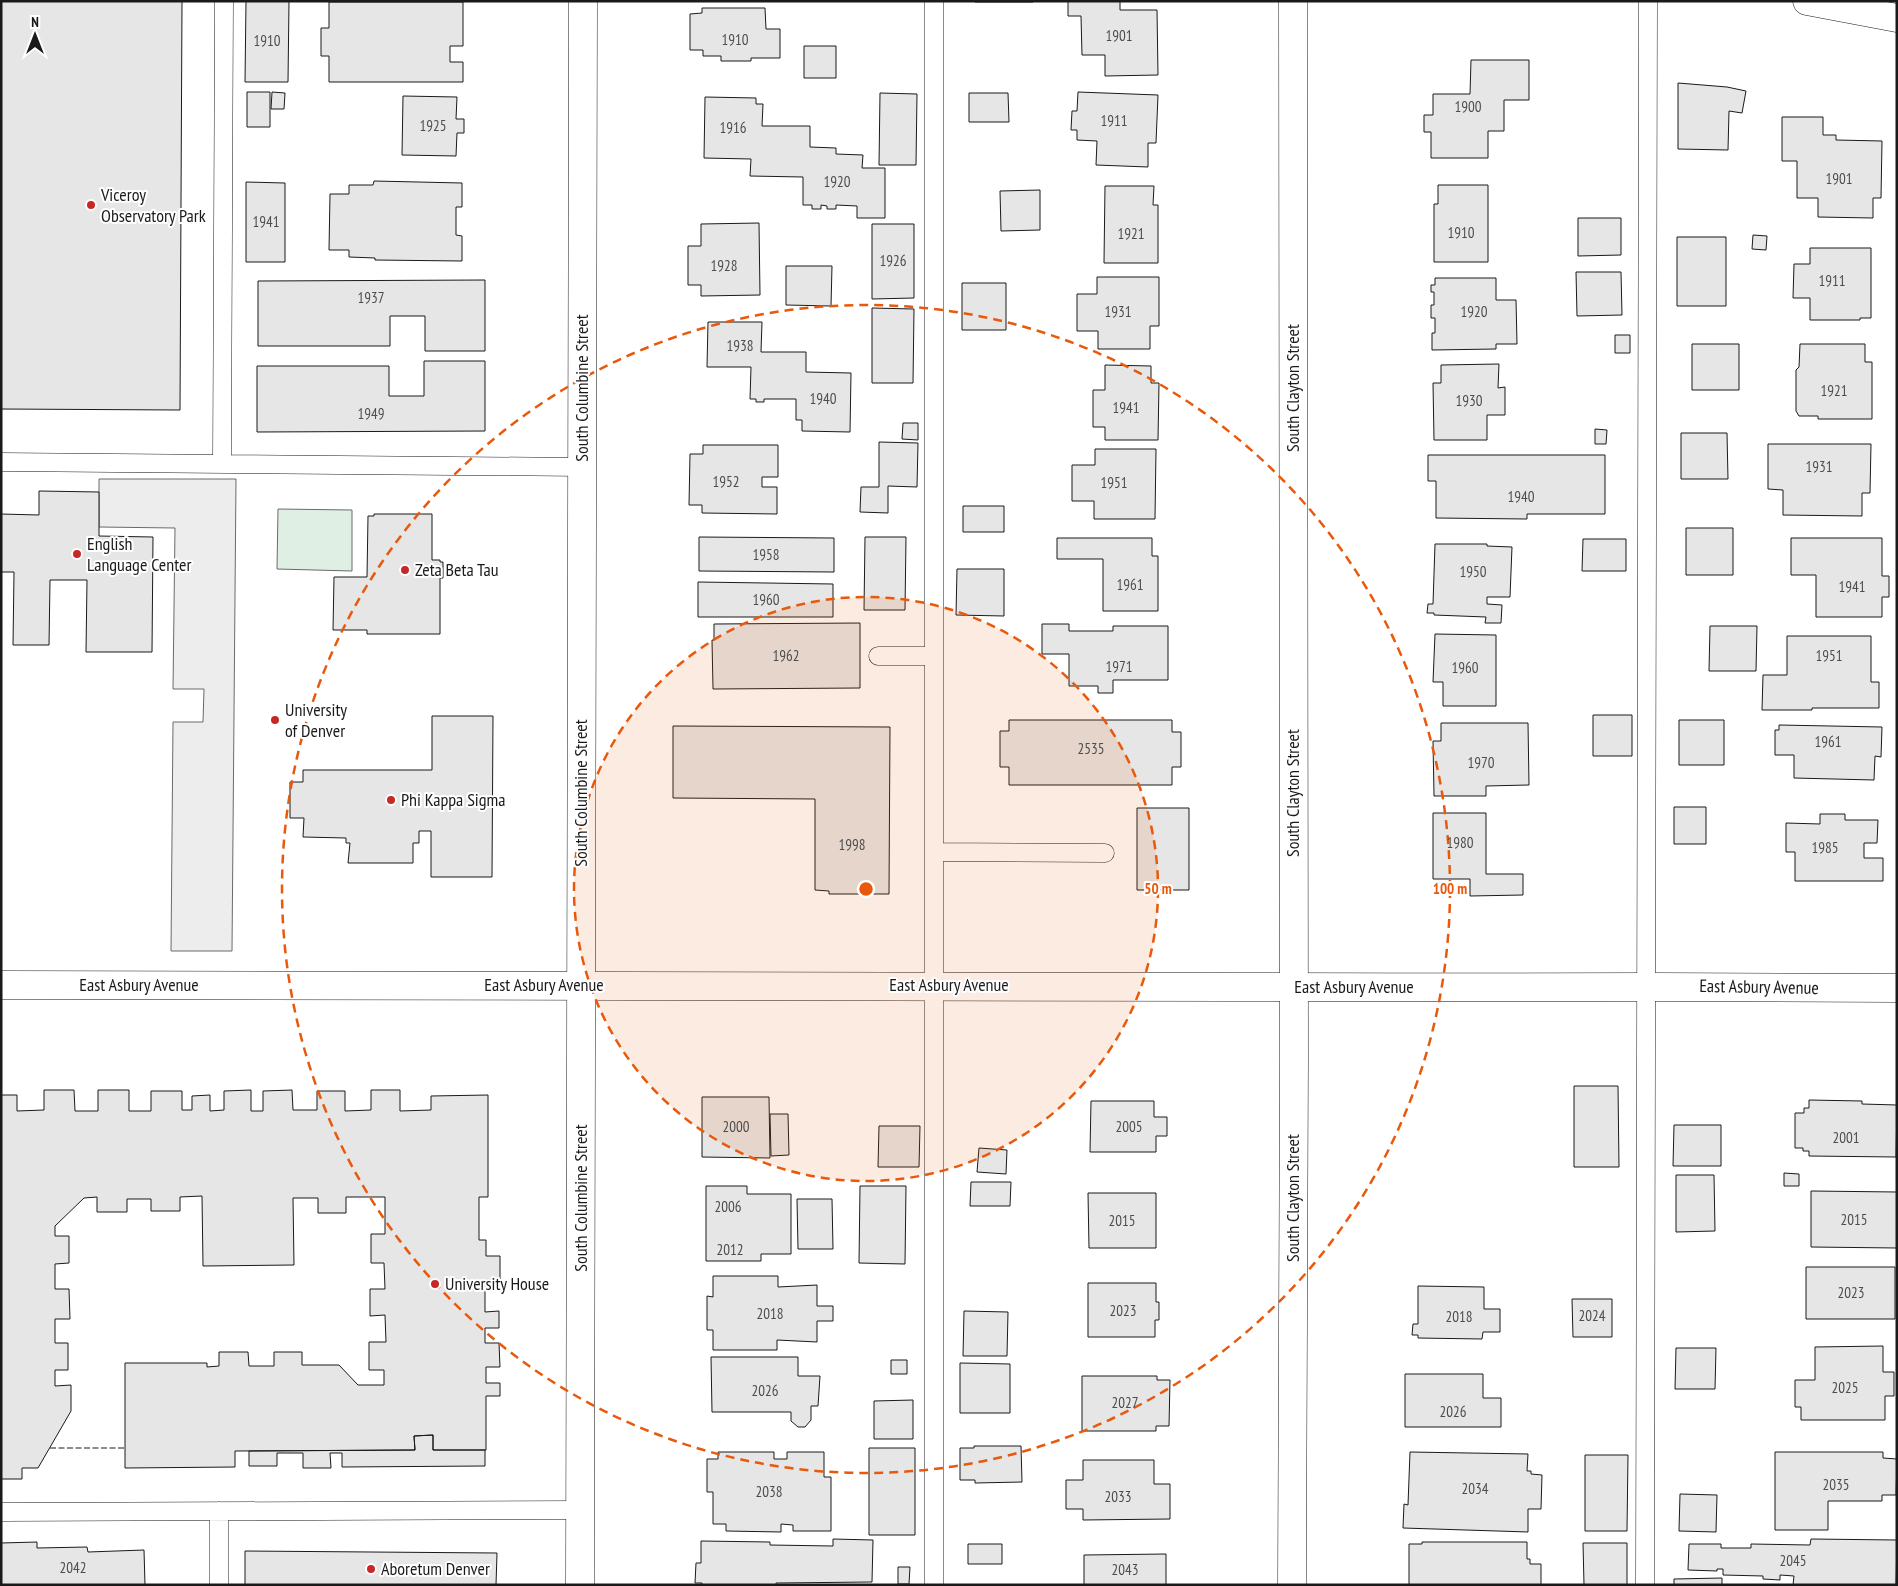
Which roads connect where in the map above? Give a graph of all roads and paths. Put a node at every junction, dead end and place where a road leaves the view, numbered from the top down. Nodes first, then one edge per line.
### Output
1 (224, 1) edge
2 (583, 1) edge
3 (934, 1) edge
4 (1293, 1) edge
5 (1648, 1) edge
6 (1807, 1) edge
7 (1897, 18) edge
8 (1, 462) edge
9 (222, 463) junction
10 (582, 467) junction
11 (878, 656) dead end
12 (934, 656) junction
13 (934, 852) junction
14 (1105, 854) dead end
15 (1, 985) edge
16 (581, 985) junction
17 (934, 985) junction
18 (1646, 986) junction
19 (1293, 987) junction
20 (1897, 988) edge
21 (581, 1510) junction
22 (219, 1511) junction
23 (1, 1512) edge
24 (219, 1585) edge
25 (580, 1585) edge
26 (934, 1585) edge
27 (1292, 1585) edge
28 (1645, 1585) edge

1 - 9 lane
2 - 10 street, South Columbine Street
3 - 12 lane
4 - 19 street, South Clayton Street
5 - 18 lane
6 - 7 street
8 - 9 lane
9 - 10 lane
10 - 16 street, South Columbine Street
11 - 12 lane
12 - 13 lane
13 - 14 lane
13 - 17 lane
15 - 16 street, East Asbury Avenue
16 - 17 street, East Asbury Avenue
16 - 21 street, South Columbine Street
17 - 19 street, East Asbury Avenue
17 - 26 lane
18 - 19 street, East Asbury Avenue
18 - 20 street, East Asbury Avenue
18 - 28 lane
19 - 27 street, South Clayton Street
21 - 22 lane
21 - 25 street, South Columbine Street
22 - 23 lane
22 - 24 lane

